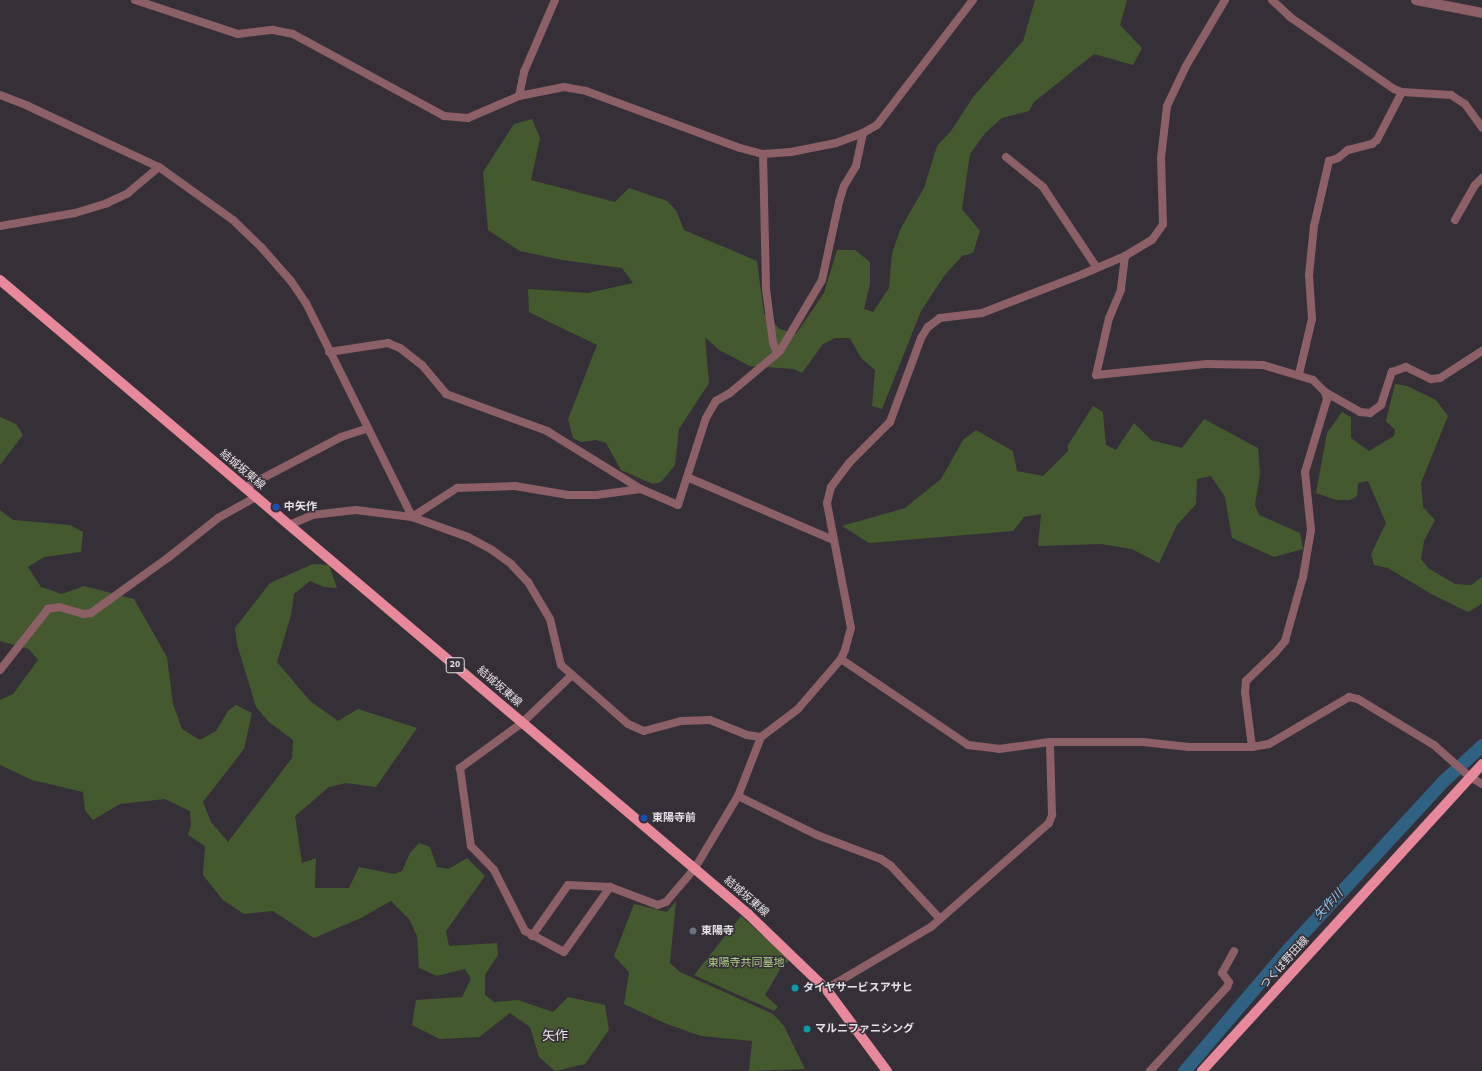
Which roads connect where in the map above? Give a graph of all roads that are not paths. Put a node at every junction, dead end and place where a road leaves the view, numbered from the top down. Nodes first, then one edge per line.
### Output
1 (135, 0) edge
2 (555, 0) edge
3 (973, 0) edge
4 (1225, 0) edge
5 (1272, 0) edge
6 (1416, 0) edge
7 (1482, 13) edge
8 (1402, 92) junction
9 (0, 95) edge
10 (519, 96) junction
11 (1482, 127) edge
12 (863, 133) junction
13 (763, 154) junction
14 (1006, 158) dead end
15 (159, 167) junction
16 (1482, 178) edge
17 (1456, 220) dead end
18 (0, 226) edge
19 (1125, 256) junction
20 (1097, 268) junction
21 (0, 280) edge
22 (1482, 351) edge
23 (329, 352) junction
24 (776, 352) junction
25 (1300, 374) junction
26 (1325, 392) junction
27 (368, 428) junction
28 (686, 477) junction
29 (244, 488) junction
30 (640, 489) junction
31 (256, 497) junction
32 (412, 517) junction
33 (289, 525) junction
34 (833, 540) junction
35 (841, 659) junction
36 (0, 670) edge
37 (572, 675) junction
38 (522, 723) junction
39 (761, 737) junction
40 (1050, 742) junction
41 (1252, 748) junction
42 (1482, 764) edge
43 (1467, 774) junction
44 (1482, 784) edge
45 (738, 796) junction
46 (695, 868) junction
47 (610, 887) junction
48 (940, 919) junction
49 (532, 936) junction
50 (1234, 951) dead end
51 (826, 989) junction
52 (887, 1071) edge
53 (1150, 1071) edge
54 (1202, 1071) edge

1 - 10 street
2 - 10 street
3 - 12 street
4 - 19 street
5 - 8 street
6 - 7 street
8 - 11 street
8 - 25 street
9 - 15 street
10 - 13 street
12 - 13 street
12 - 24 street
13 - 24 street
14 - 20 street
15 - 18 street
15 - 23 street
16 - 17 street
19 - 20 street
19 - 25 street
20 - 34 street
21 - 29 main road, 結城坂東線 / 20
22 - 26 street
23 - 27 street
23 - 30 street
24 - 28 street
25 - 26 street
26 - 41 street
27 - 29 street
27 - 32 street
28 - 30 street
28 - 34 street
29 - 31 main road, 結城坂東線 / 20
30 - 32 street
31 - 33 main road, 結城坂東線 / 20
31 - 36 street
32 - 33 street
32 - 37 street
33 - 38 main road, 結城坂東線 / 20
34 - 35 street
35 - 39 street
35 - 40 street
37 - 38 street
37 - 39 street
38 - 46 main road, 結城坂東線 / 20
38 - 49 street
39 - 45 street
40 - 41 street
40 - 48 street
41 - 43 street
42 - 43 main road, つくば野田線
43 - 44 street
43 - 54 main road, つくば野田線
45 - 46 street
45 - 48 street
46 - 47 street
46 - 51 main road, 結城坂東線 / 20
47 - 49 street
47 - 49 street
48 - 51 street
50 - 53 street
51 - 52 main road, 結城坂東線 / 20

